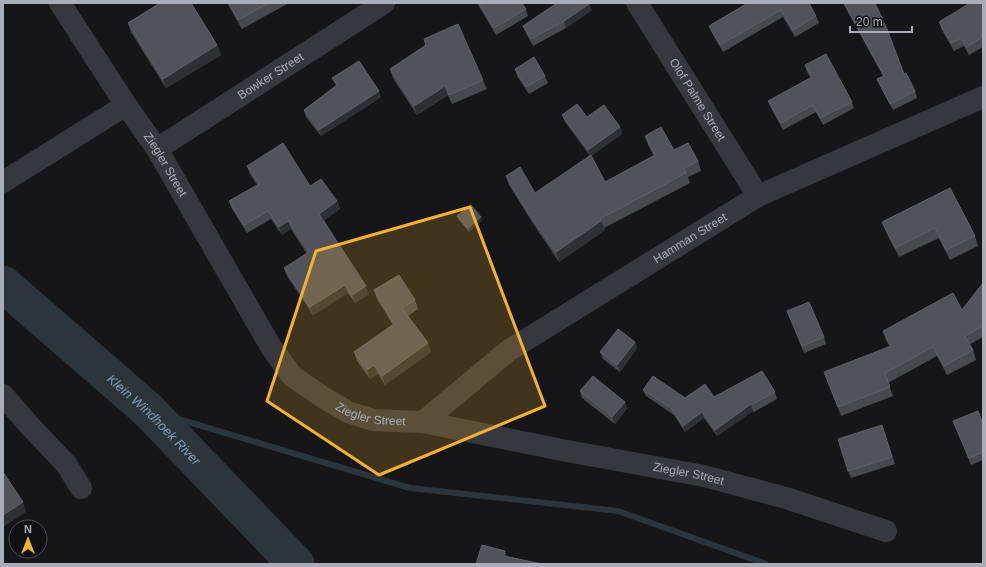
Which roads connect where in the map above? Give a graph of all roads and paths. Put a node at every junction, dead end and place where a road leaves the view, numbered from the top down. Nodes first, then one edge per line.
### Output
1 (60, 3) edge
2 (384, 3) edge
3 (637, 3) edge
4 (983, 97) edge
5 (126, 105) junction
6 (157, 149) junction
7 (3, 182) edge
8 (758, 196) junction
9 (3, 395) edge
10 (422, 422) junction
11 (81, 488) dead end
12 (886, 531) dead end

1 - 5 street, Ziegler Street
2 - 6 street, Bowker Street
3 - 8 street, Olof Palme Street
4 - 8 street, Hamman Street
5 - 6 street, Ziegler Street
5 - 7 street
6 - 10 street, Ziegler Street
8 - 10 street, Hamman Street
9 - 11 street
10 - 12 street, Ziegler Street

